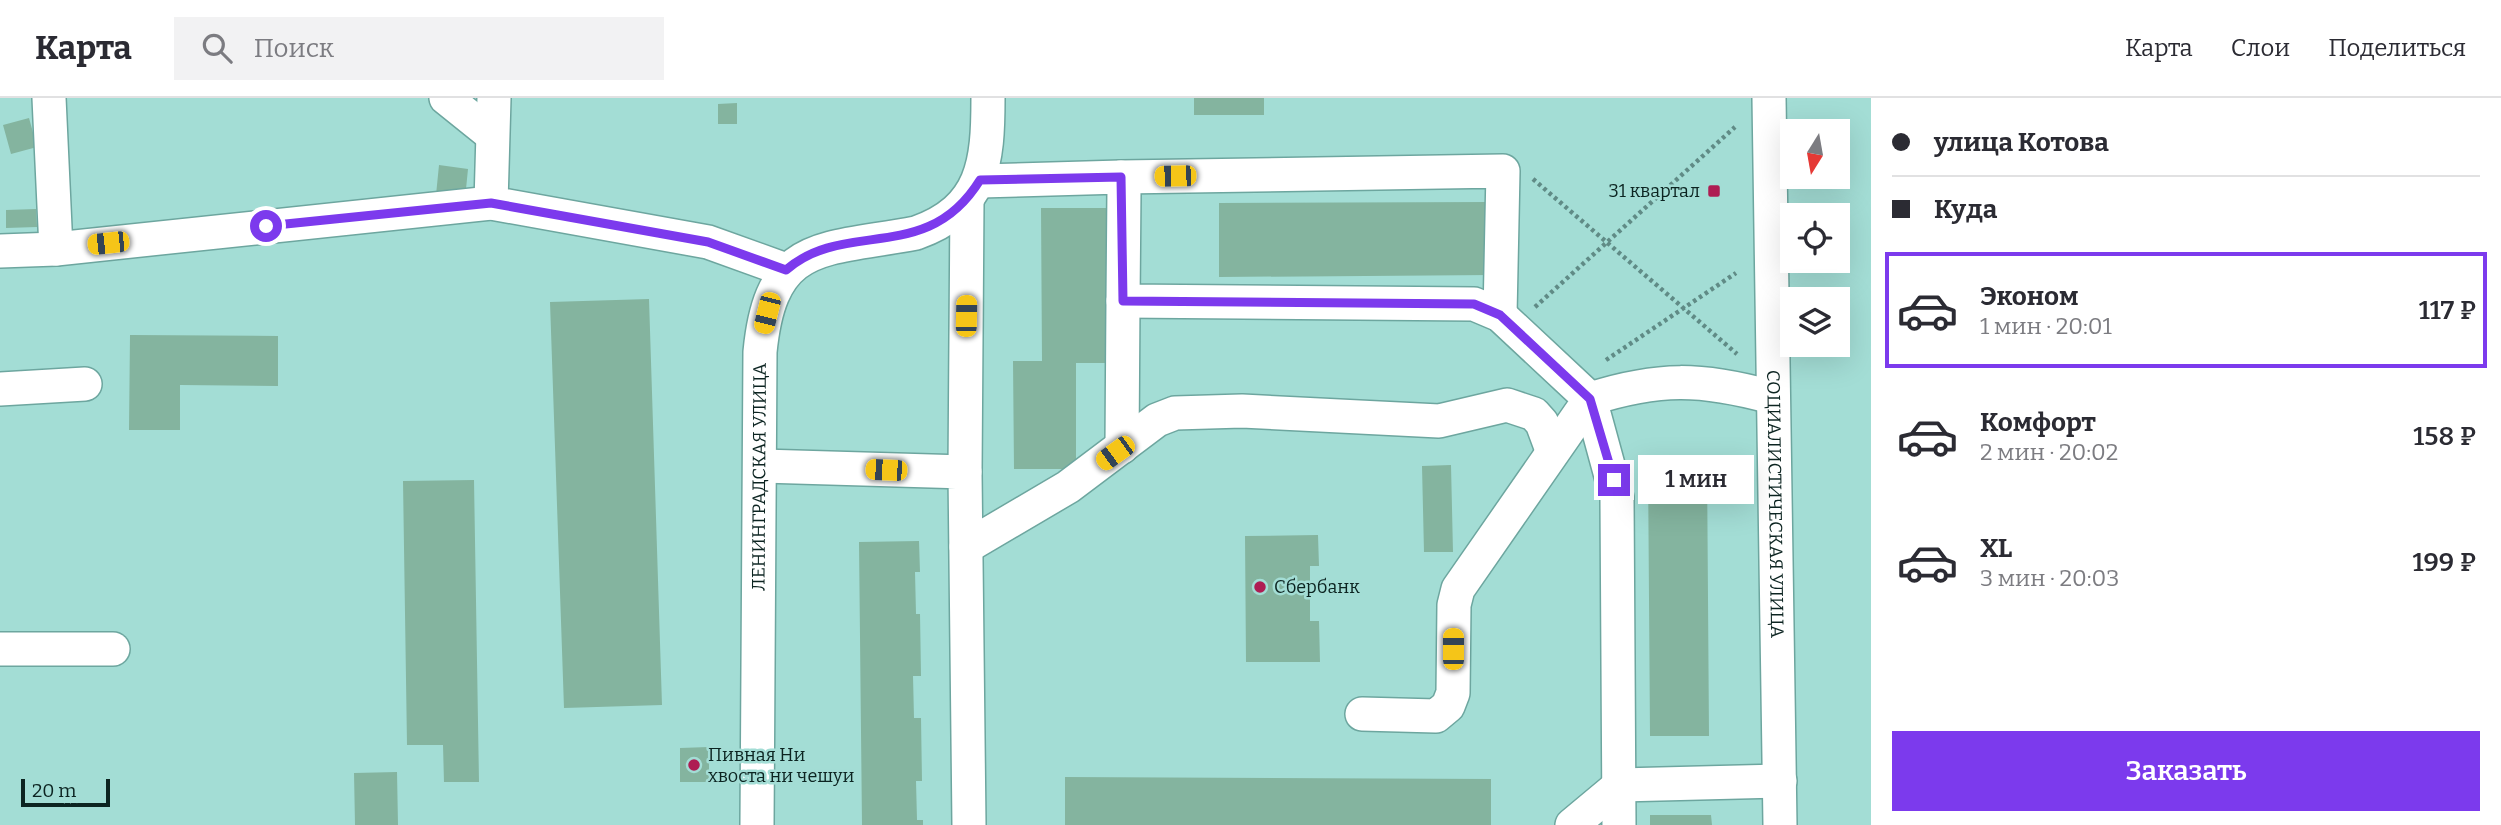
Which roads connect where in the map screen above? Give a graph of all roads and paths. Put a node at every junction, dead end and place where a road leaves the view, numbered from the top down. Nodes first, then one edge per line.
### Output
1 (49, 98) edge
2 (446, 98) edge
3 (494, 98) edge
4 (988, 98) edge
5 (1769, 98) edge
6 (1735, 127) dead end
7 (492, 135) junction
8 (1503, 170) junction
9 (1121, 177) junction
10 (973, 190) junction
11 (491, 203) junction
12 (1608, 242) junction
13 (56, 249) junction
14 (0, 251) edge
15 (786, 270) junction
16 (1736, 273) dead end
17 (1123, 301) junction
18 (1684, 308) junction
19 (1506, 321) junction
20 (1737, 354) dead end
21 (85, 384) dead end
22 (0, 388) edge
23 (1581, 391) junction
24 (1772, 397) junction
25 (1122, 447) junction
26 (1552, 450) junction
27 (762, 466) junction
28 (965, 472) junction
29 (966, 547) junction
30 (0, 649) edge
31 (113, 649) dead end
32 (1362, 714) dead end
33 (1780, 780) junction
34 (1620, 785) junction
35 (757, 825) edge
36 (969, 825) edge
37 (1572, 825) edge
38 (1619, 825) edge
39 (1780, 825) edge

1 - 13 street
2 - 7 street
3 - 7 street
4 - 10 street
5 - 24 street, СОЦИАЛИСТИЧЕСКАЯ УЛИЦА
6 - 12 path
7 - 11 street
8 - 9 street
8 - 12 path
8 - 19 street
9 - 10 street
9 - 17 street
10 - 15 street
10 - 28 street
11 - 13 street
11 - 15 street
12 - 18 path
12 - 19 path
13 - 14 street
15 - 27 street, ЛЕНИНГРАДСКАЯ УЛИЦА
16 - 18 path
17 - 19 street
17 - 25 street
18 - 20 path
18 - 23 path
19 - 23 street
21 - 22 street
23 - 24 street
23 - 26 street
23 - 34 street
24 - 33 street, СОЦИАЛИСТИЧЕСКАЯ УЛИЦА
25 - 26 street
25 - 29 street
26 - 32 street
27 - 28 street
27 - 35 street, ЛЕНИНГРАДСКАЯ УЛИЦА
28 - 29 street
29 - 36 street
30 - 31 street
33 - 34 street
33 - 39 street, СОЦИАЛИСТИЧЕСКАЯ УЛИЦА
34 - 37 street
34 - 38 street

